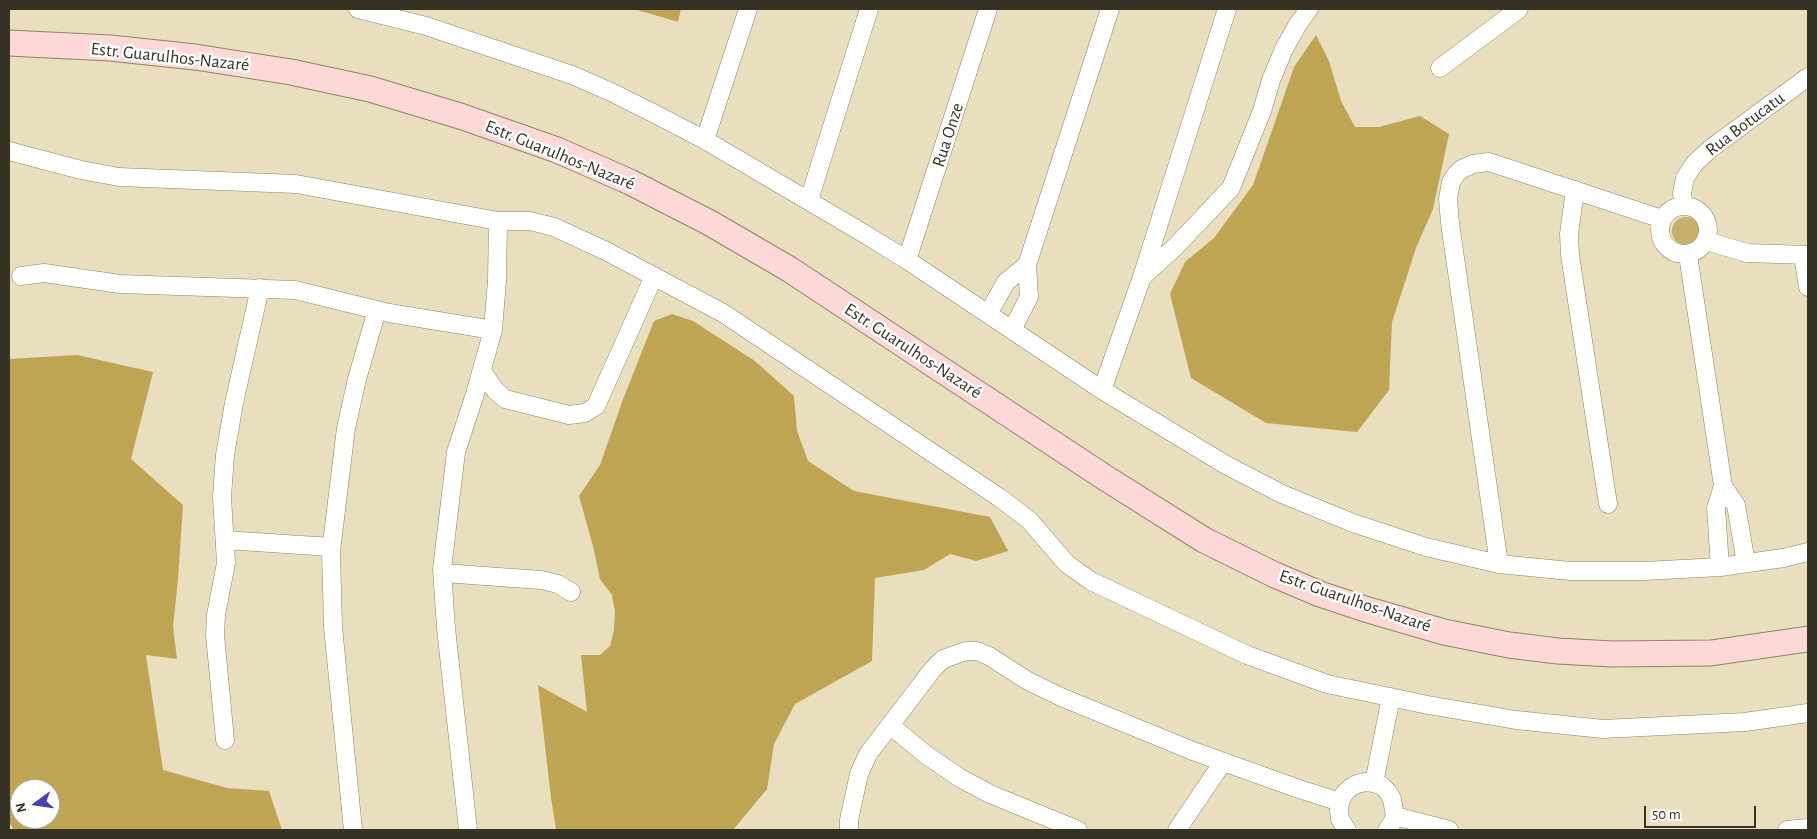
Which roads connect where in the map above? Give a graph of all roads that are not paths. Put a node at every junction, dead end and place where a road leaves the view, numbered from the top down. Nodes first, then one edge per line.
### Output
1 (358, 9) edge
2 (748, 9) edge
3 (870, 9) edge
4 (988, 9) edge
5 (1110, 9) edge
6 (1227, 9) edge
7 (1310, 9) edge
8 (1519, 9) edge
9 (9, 43) edge
10 (1440, 68) dead end
11 (1808, 77) edge
12 (704, 140) junction
13 (9, 150) edge
14 (1575, 190) junction
15 (809, 200) junction
16 (1684, 206) junction
17 (1662, 219) junction
18 (498, 221) junction
19 (1706, 241) junction
20 (1688, 255) junction
21 (1805, 255) edge
22 (907, 260) junction
23 (1027, 265) junction
24 (21, 276) dead end
25 (654, 276) junction
26 (1142, 277) junction
27 (1808, 287) edge
28 (260, 288) junction
29 (377, 310) junction
30 (988, 314) junction
31 (492, 330) junction
32 (1012, 330) junction
33 (482, 371) junction
34 (1102, 390) junction
35 (1723, 486) junction
36 (1608, 504) dead end
37 (225, 540) junction
38 (331, 547) junction
39 (1808, 552) edge
40 (1499, 564) junction
41 (1746, 564) junction
42 (1720, 567) junction
43 (442, 573) junction
44 (571, 592) dead end
45 (1808, 639) edge
46 (1390, 697) junction
47 (1808, 713) edge
48 (890, 725) junction
49 (225, 740) dead end
50 (1223, 762) junction
51 (1374, 783) junction
52 (1340, 802) junction
53 (1391, 823) edge
54 (1808, 828) edge
55 (353, 830) edge
56 (468, 830) edge
57 (849, 830) edge
58 (1078, 830) edge
59 (1177, 830) edge
60 (1347, 830) edge
61 (1449, 830) edge
62 (1787, 830) edge

1 - 12 street
2 - 12 street
3 - 15 street
4 - 22 street, Rua Onze
5 - 23 street
6 - 26 street
7 - 26 street
8 - 10 street
9 - 45 main road, Estr. Guarulhos-Nazaré
11 - 16 street, Rua Botucatu
12 - 15 street
13 - 18 street
14 - 17 street
14 - 36 street
14 - 40 street
15 - 22 street
16 - 17 street
16 - 19 street
17 - 20 street
18 - 25 street
18 - 31 street
19 - 20 street
19 - 21 street
20 - 35 street
21 - 27 street
22 - 30 street
23 - 30 street
23 - 32 street
24 - 28 street
25 - 33 street
25 - 46 street
26 - 34 street
28 - 29 street
28 - 37 street
29 - 31 street
29 - 38 street
30 - 32 street
31 - 33 street
32 - 34 street
33 - 43 street
34 - 40 street
35 - 41 street
35 - 42 street
37 - 38 street
37 - 49 street
38 - 55 street
39 - 41 street
40 - 42 street
41 - 42 street
43 - 44 street
43 - 56 street
46 - 47 street
46 - 51 street
48 - 50 street
48 - 57 street
48 - 58 street
50 - 52 street
50 - 59 street
51 - 52 street
51 - 53 street
52 - 60 street
53 - 61 street
54 - 62 street

